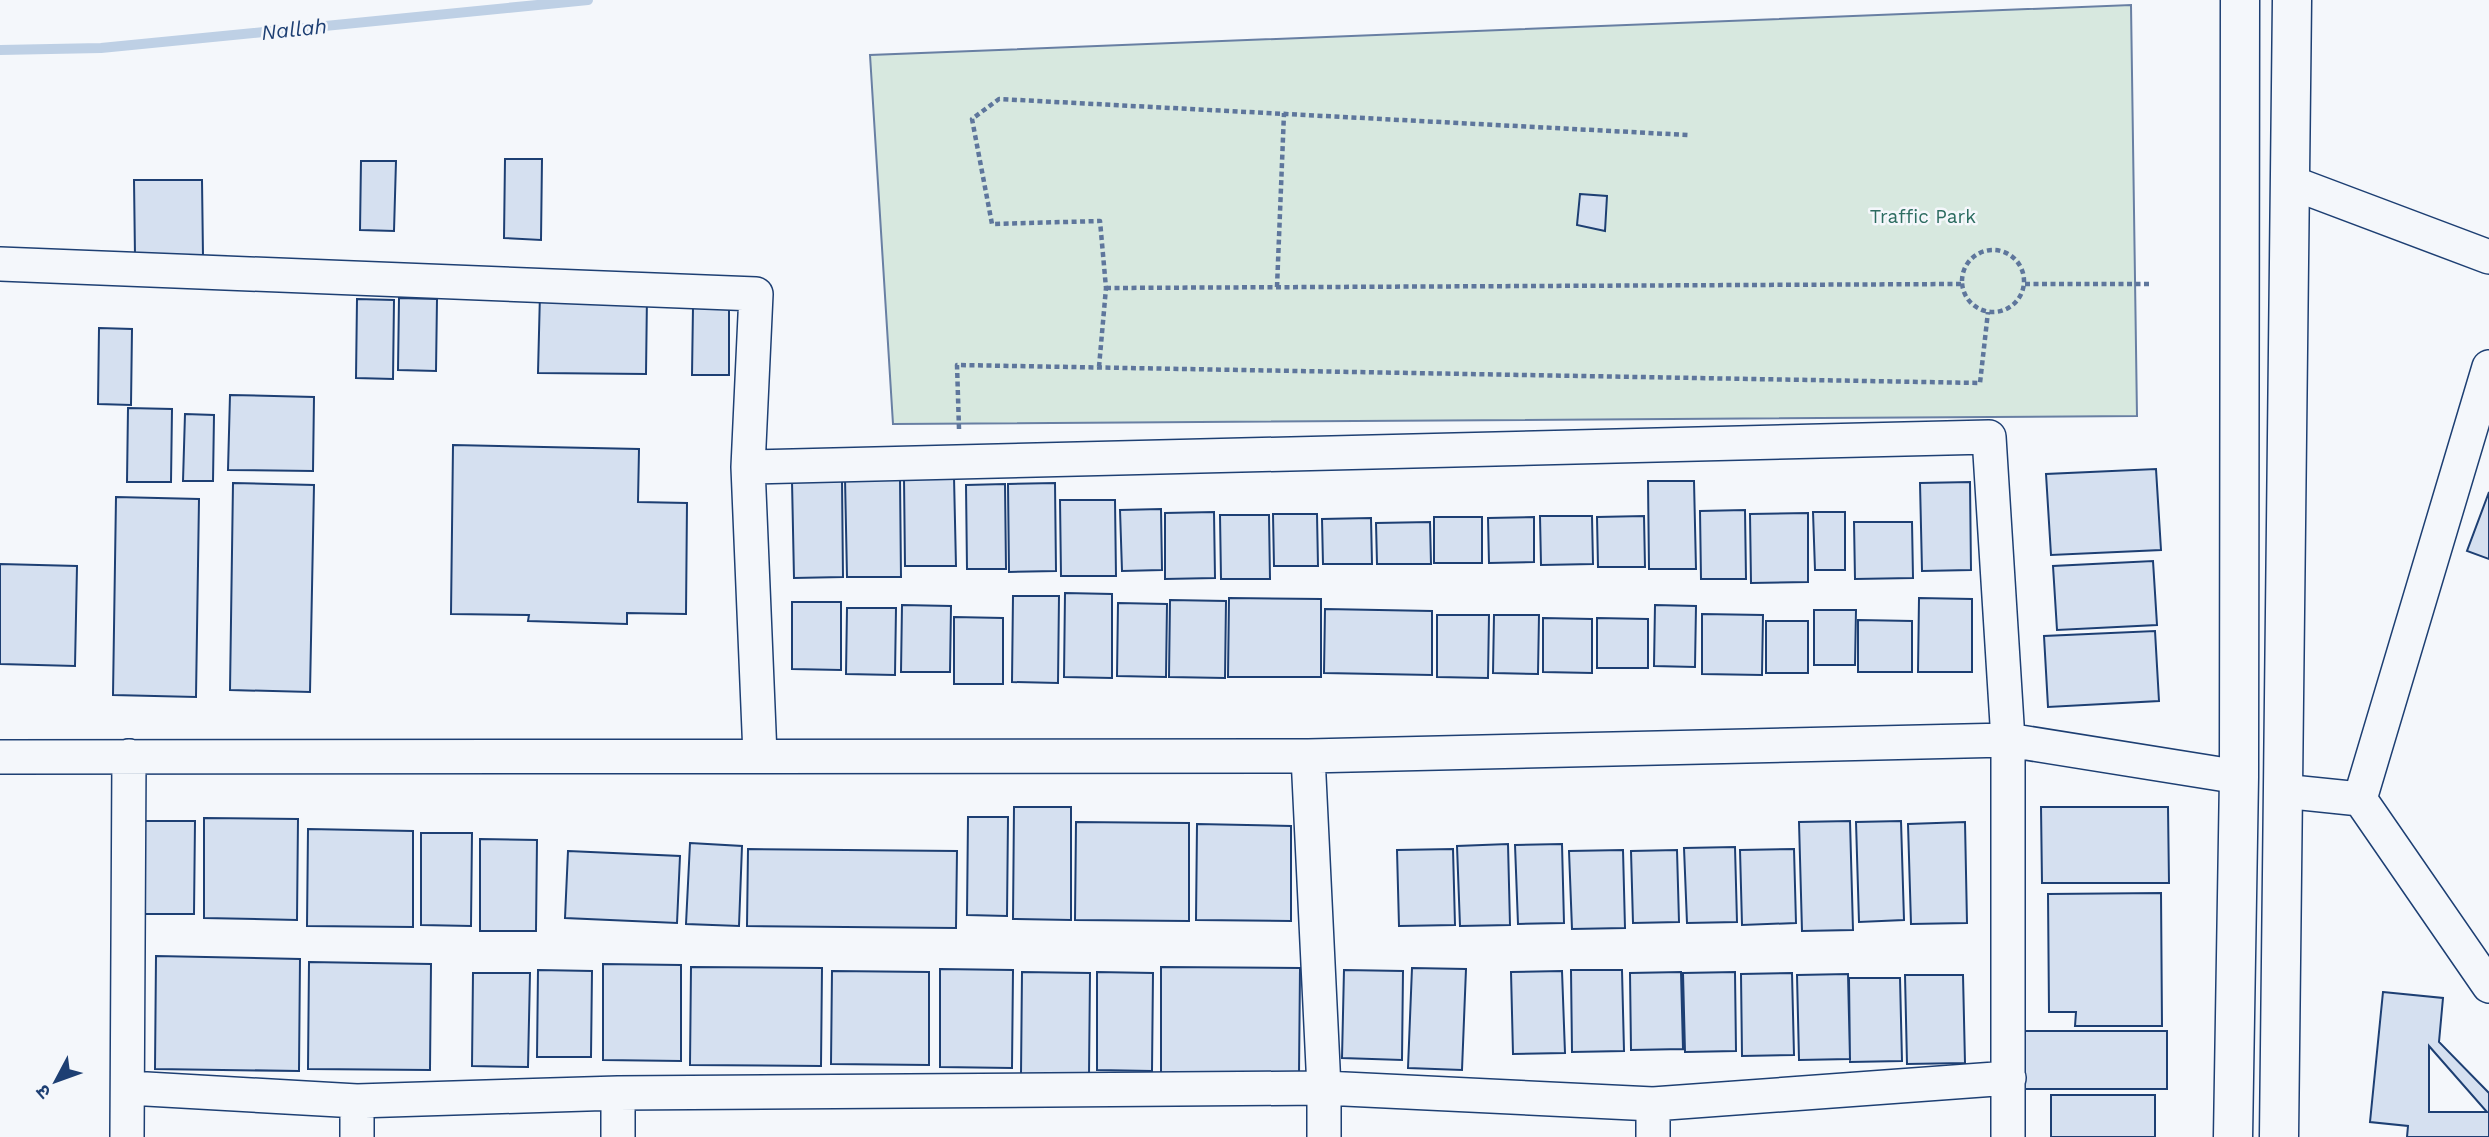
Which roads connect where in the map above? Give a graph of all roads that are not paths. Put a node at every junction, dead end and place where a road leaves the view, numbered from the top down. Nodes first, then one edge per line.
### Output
1 (2292, 6) edge
2 (2240, 7) edge
3 (2290, 182) junction
4 (2489, 257) edge
5 (0, 264) edge
6 (2489, 367) edge
7 (748, 467) junction
8 (2008, 740) junction
9 (760, 755) junction
10 (129, 756) junction
11 (0, 757) edge
12 (1308, 757) junction
13 (2239, 777) junction
14 (2283, 791) junction
15 (2360, 799) junction
16 (2489, 986) edge
17 (2009, 1078) junction
18 (129, 1088) junction
19 (1324, 1088) junction
20 (618, 1093) junction
21 (357, 1101) junction
22 (1653, 1104) junction
23 (127, 1137) edge
24 (357, 1137) edge
25 (618, 1137) edge
26 (1324, 1137) edge
27 (1653, 1137) edge
28 (2008, 1137) edge
29 (2233, 1137) edge
30 (2279, 1137) edge

1 - 3 street
2 - 13 street
3 - 4 street
3 - 14 street
5 - 7 street
6 - 15 street
7 - 8 street
7 - 9 street
8 - 12 street
8 - 13 street
8 - 17 street
9 - 10 street
9 - 12 street
10 - 11 street
10 - 18 street
12 - 19 street
13 - 29 street
14 - 15 street
14 - 30 street
15 - 16 street
17 - 22 street
17 - 28 street
18 - 21 street
18 - 23 street
19 - 20 street
19 - 22 street
19 - 26 street
20 - 21 street
20 - 25 street
21 - 24 street
22 - 27 street

